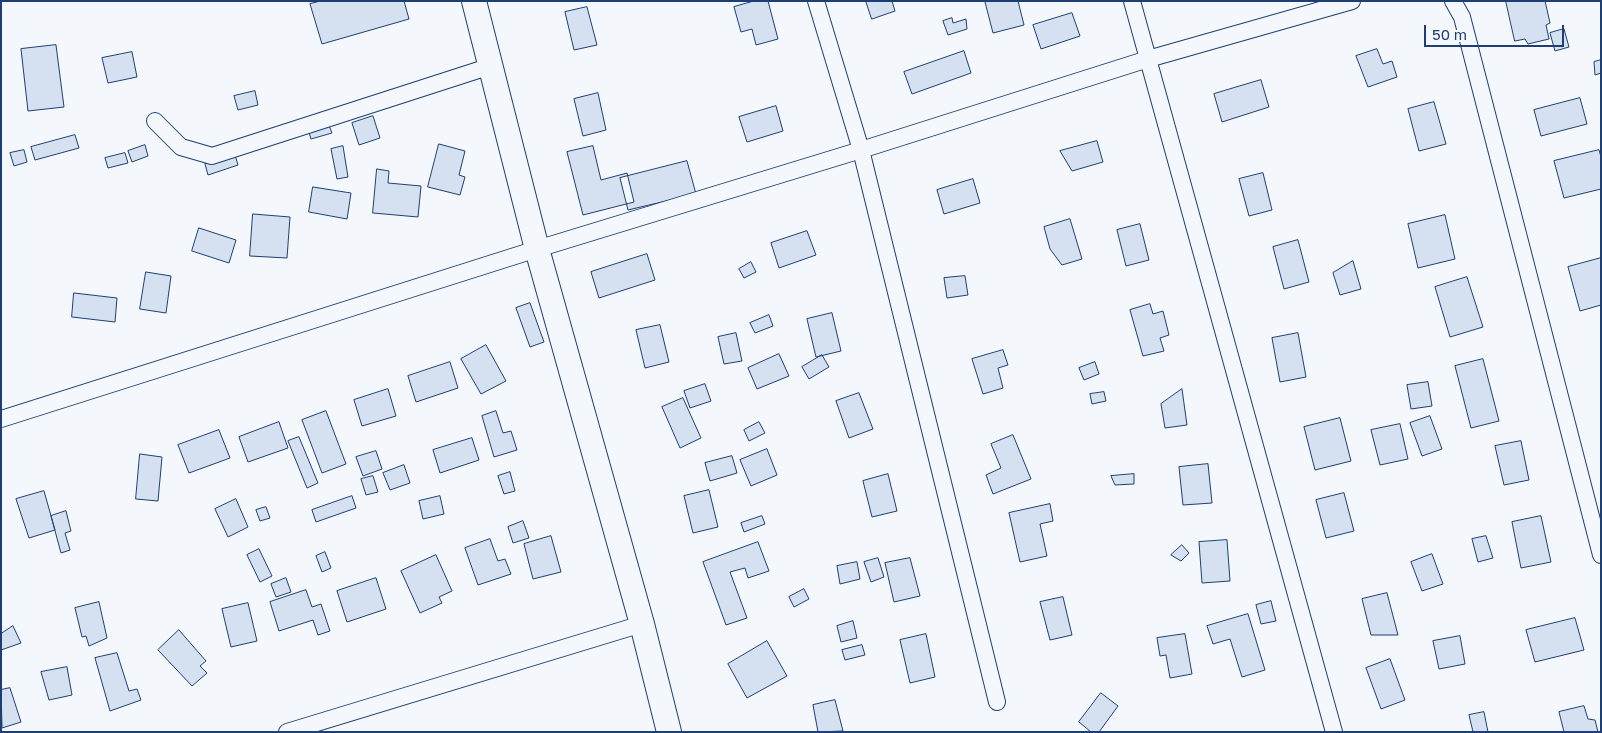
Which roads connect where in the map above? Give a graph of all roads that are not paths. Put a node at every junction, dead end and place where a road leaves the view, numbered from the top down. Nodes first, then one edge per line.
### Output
1 (474, 1) edge
2 (816, 1) edge
3 (1132, 1) edge
4 (1352, 1) edge
5 (1453, 1) edge
6 (1148, 59) junction
7 (492, 66) junction
8 (155, 121) dead end
9 (861, 150) junction
10 (538, 249) junction
11 (1, 419) edge
12 (1601, 555) edge
13 (642, 624) junction
14 (997, 702) dead end
15 (287, 732) edge
16 (669, 732) edge
17 (1334, 732) edge

1 - 7 street
2 - 9 street
3 - 6 street
4 - 6 street
5 - 12 street
6 - 9 street
6 - 17 street
7 - 8 street
7 - 10 street
9 - 10 street
9 - 14 street
10 - 11 street
10 - 13 street
13 - 15 street
13 - 16 street

